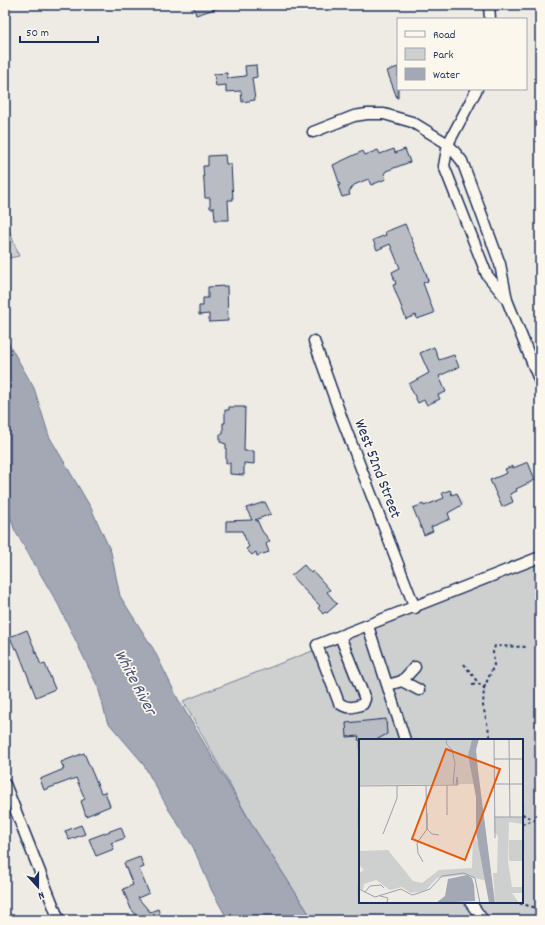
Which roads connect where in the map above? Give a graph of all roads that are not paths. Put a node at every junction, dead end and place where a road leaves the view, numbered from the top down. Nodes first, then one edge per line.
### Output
1 (489, 5) edge
2 (490, 18) edge
3 (476, 90) edge
4 (313, 132) dead end
5 (448, 144) junction
6 (507, 300) junction
7 (314, 341) dead end
8 (540, 382) edge
9 (540, 556) edge
10 (414, 608) junction
11 (368, 626) junction
12 (340, 636) junction
13 (415, 668) dead end
14 (402, 681) junction
15 (388, 685) junction
16 (419, 690) dead end
17 (405, 739) edge
18 (5, 784) edge
19 (471, 903) edge
20 (59, 920) edge
21 (483, 920) edge

1 - 2 street
3 - 5 street
4 - 5 street
5 - 6 street
5 - 6 street
6 - 8 street
7 - 10 street, West 52nd Street
9 - 10 street
10 - 11 street
11 - 12 street
11 - 15 street
12 - 12 street
13 - 14 street
14 - 15 street
14 - 16 street
15 - 17 street
18 - 20 street
19 - 21 street

